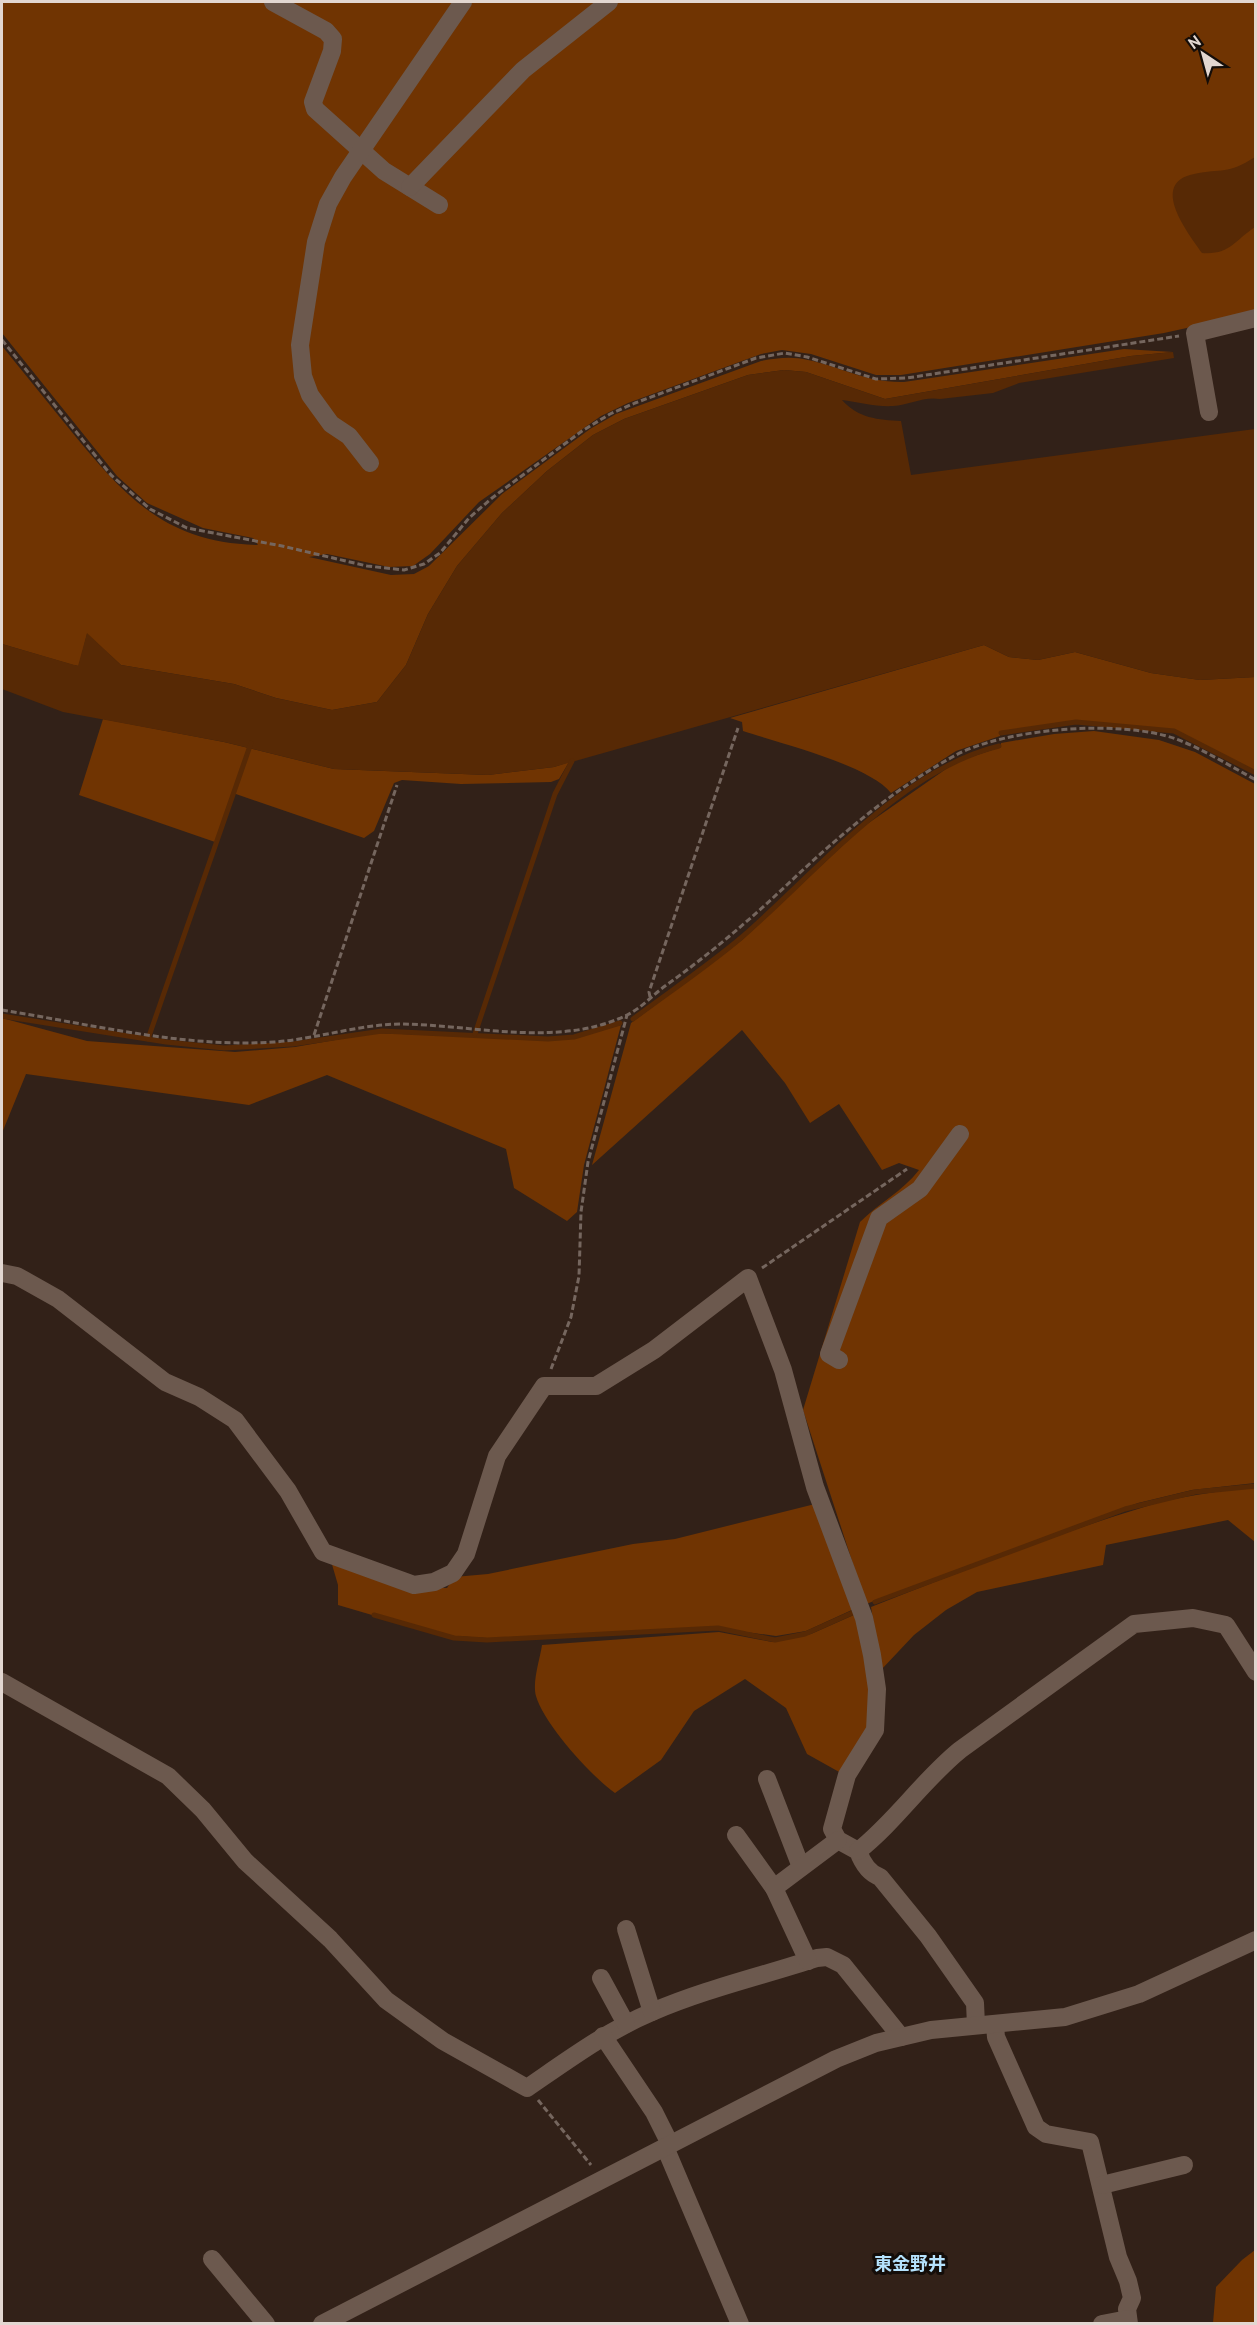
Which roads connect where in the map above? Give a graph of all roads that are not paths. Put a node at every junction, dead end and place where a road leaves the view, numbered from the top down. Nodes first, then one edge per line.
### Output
1 (273, 2) edge
2 (463, 2) edge
3 (609, 2) edge
4 (362, 149) junction
5 (410, 187) junction
6 (439, 205) dead end
7 (1256, 318) edge
8 (1209, 412) dead end
9 (370, 463) dead end
10 (960, 1134) dead end
11 (2, 1273) edge
12 (839, 1360) dead end
13 (1256, 1672) edge
14 (2, 1682) edge
15 (767, 1779) dead end
16 (736, 1835) dead end
17 (838, 1840) junction
18 (858, 1851) junction
19 (801, 1868) junction
20 (774, 1888) junction
21 (626, 1929) dead end
22 (1256, 1940) edge
23 (808, 1961) junction
24 (601, 1978) dead end
25 (652, 2012) junction
26 (626, 2024) junction
27 (976, 2025) junction
28 (995, 2025) junction
29 (603, 2036) junction
30 (901, 2037) junction
31 (668, 2145) junction
32 (1184, 2165) dead end
33 (1102, 2185) junction
34 (212, 2259) dead end
35 (1129, 2321) edge
36 (266, 2324) edge
37 (322, 2324) edge
38 (740, 2324) edge
39 (1102, 2324) edge

1 - 4 street
2 - 4 street
3 - 5 street
4 - 5 street
4 - 9 street
5 - 6 street
7 - 8 street
10 - 12 street
11 - 17 street
13 - 18 street
14 - 29 street
15 - 19 street
16 - 20 street
17 - 18 street
17 - 19 street
18 - 27 street
19 - 20 street
20 - 23 street
21 - 25 street
22 - 28 street
23 - 25 street
23 - 30 street
24 - 26 street
25 - 26 street
26 - 29 street
27 - 28 street
27 - 30 street
28 - 33 street
29 - 31 street
30 - 31 street
31 - 37 street
31 - 38 street
32 - 33 street
33 - 35 street
34 - 36 street
35 - 39 street

